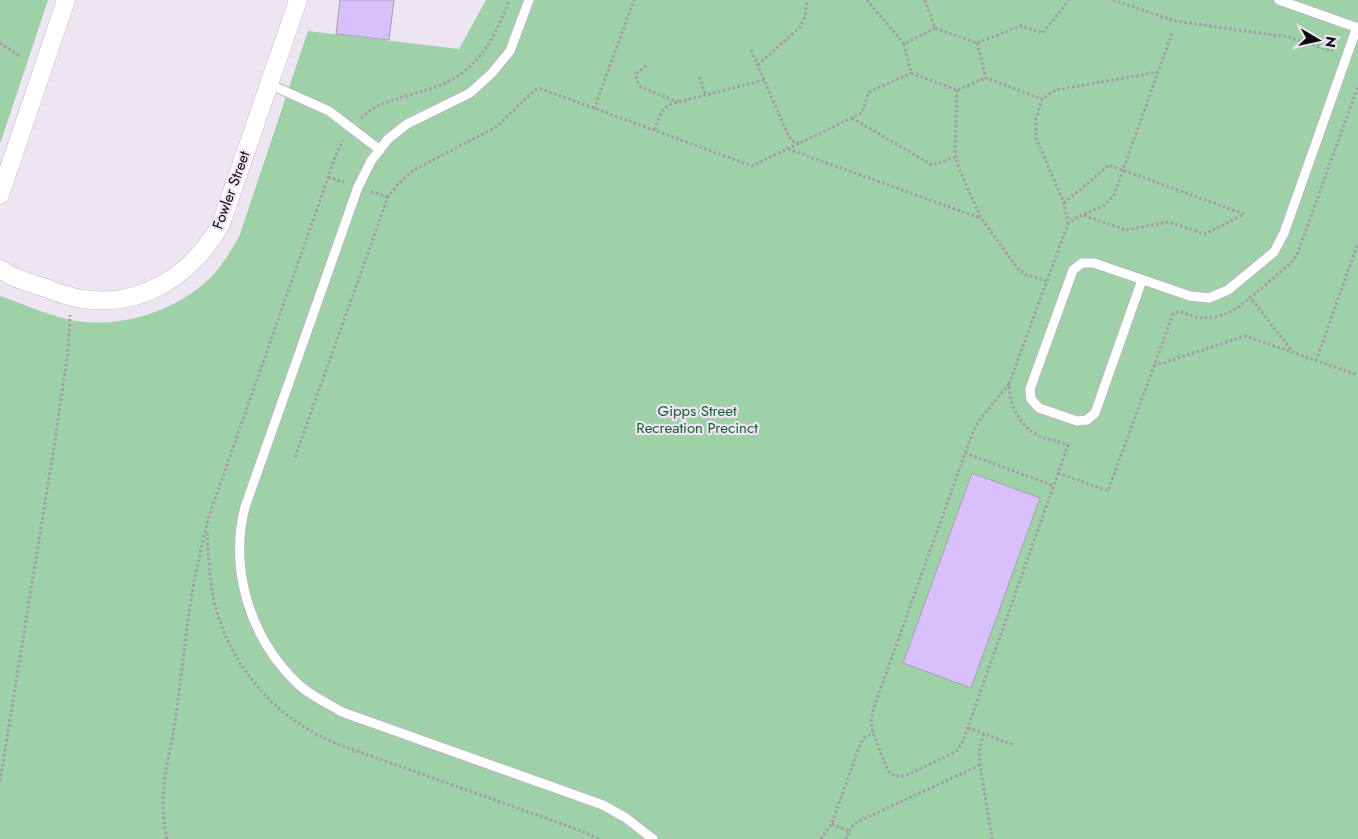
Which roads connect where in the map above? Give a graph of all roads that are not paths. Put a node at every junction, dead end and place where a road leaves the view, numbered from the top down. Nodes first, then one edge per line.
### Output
1 (66, 0) edge
2 (298, 0) edge
3 (529, 0) edge
4 (1278, 0) edge
5 (1358, 28) edge
6 (269, 84) junction
7 (380, 150) junction
8 (0, 195) edge
9 (0, 269) edge
10 (1142, 280) junction
11 (653, 839) edge

1 - 8 street
2 - 6 street, Fowler Street
3 - 7 lane
4 - 5 lane
5 - 10 lane
6 - 7 lane
6 - 9 street, Fowler Street
7 - 11 lane
10 - 10 lane

